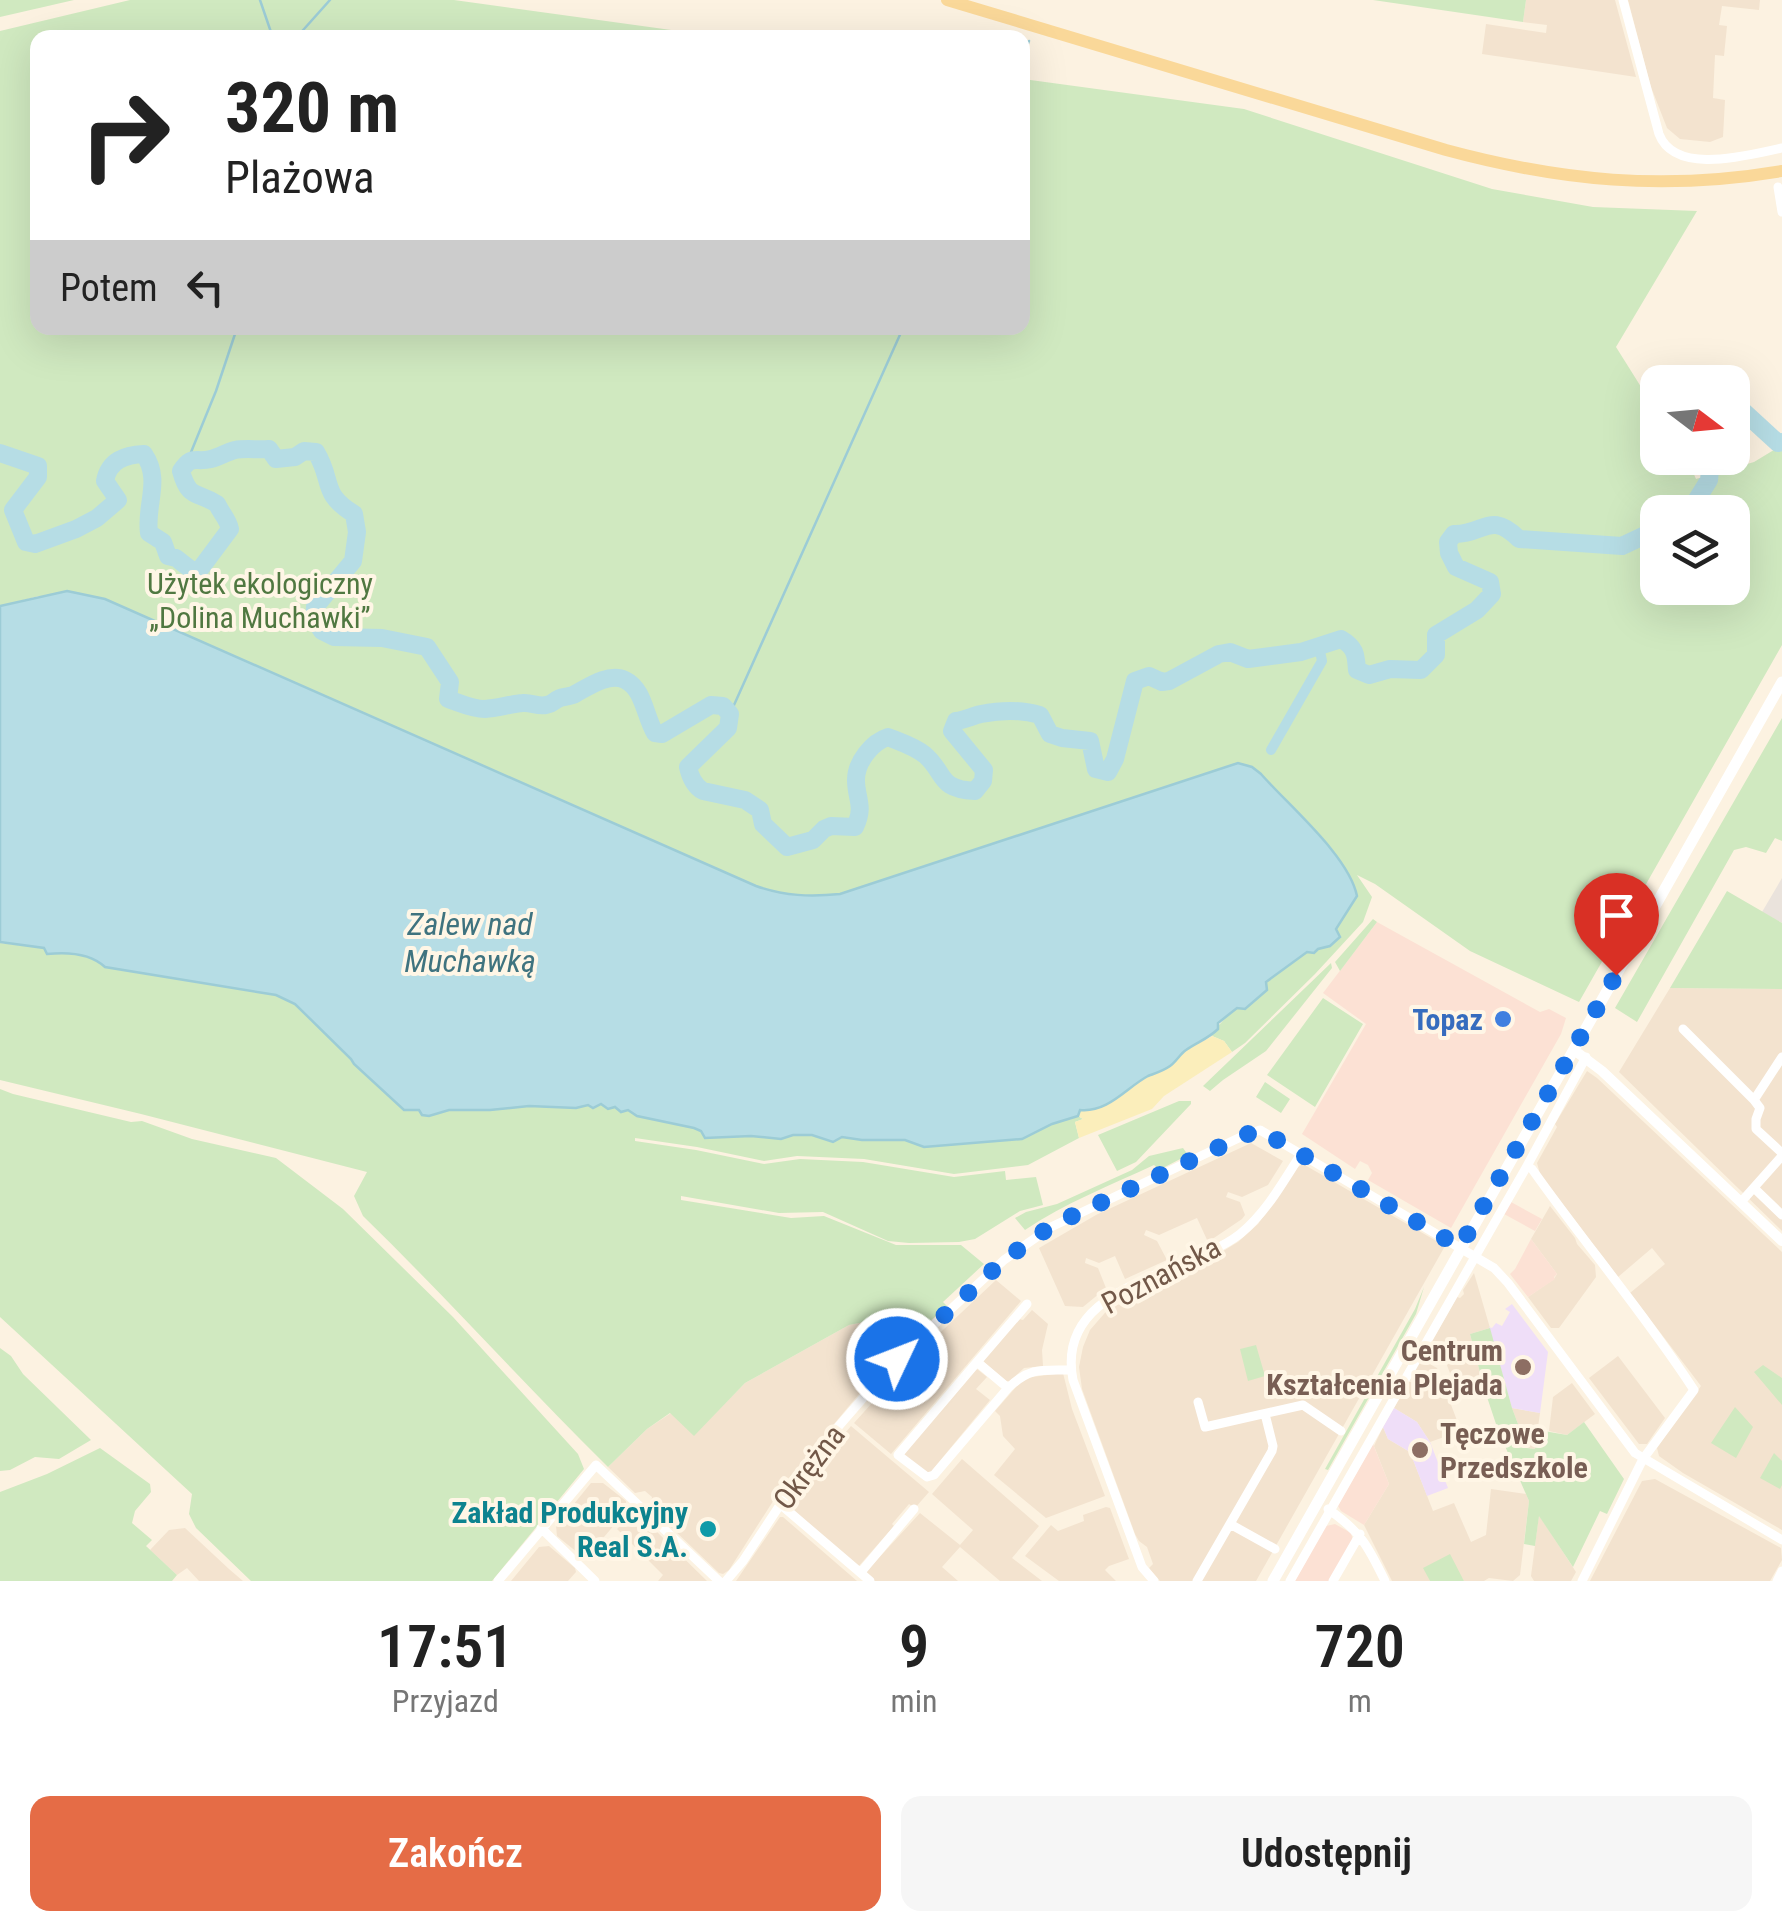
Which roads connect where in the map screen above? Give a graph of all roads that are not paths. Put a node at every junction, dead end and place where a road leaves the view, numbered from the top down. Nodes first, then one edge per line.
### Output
1 (947, 0) edge
2 (1623, 0) edge
3 (1782, 148) edge
4 (1782, 171) edge
5 (1778, 187) dead end
6 (1782, 212) edge
7 (1782, 682) edge
8 (1684, 1030) dead end
9 (1574, 1050) junction
10 (1782, 1057) edge
11 (1586, 1058) junction
12 (1754, 1100) junction
13 (1301, 1154) junction
14 (1782, 1154) edge
15 (1527, 1166) junction
16 (1754, 1188) junction
17 (1741, 1202) junction
18 (1782, 1215) edge
19 (1782, 1241) edge
20 (1460, 1247) junction
21 (1476, 1256) junction
22 (1027, 1304) dead end
23 (977, 1362) junction
24 (1071, 1370) junction
25 (1008, 1388) junction
26 (1198, 1402) dead end
27 (1264, 1414) junction
28 (1340, 1431) dead end
29 (1643, 1459) junction
30 (1318, 1502) junction
31 (780, 1504) junction
32 (914, 1508) dead end
33 (1331, 1510) junction
34 (1230, 1524) junction
35 (540, 1528) junction
36 (1360, 1534) junction
37 (1782, 1540) edge
38 (1275, 1549) dead end
39 (1782, 1571) edge
40 (860, 1572) junction
41 (498, 1581) edge
42 (595, 1581) edge
43 (723, 1581) edge
44 (870, 1581) edge
45 (1154, 1581) edge
46 (1197, 1581) edge
47 (1273, 1581) edge
48 (1290, 1581) edge
49 (1333, 1581) edge
50 (1385, 1581) edge
51 (1582, 1581) edge
52 (1776, 1581) edge

1 - 4 main road
2 - 3 street
5 - 6 street
7 - 9 main road
8 - 12 street
9 - 11 street
9 - 20 main road
10 - 12 street
11 - 15 street
11 - 17 street
12 - 14 street
13 - 20 street
13 - 24 street, Poznańska
13 - 31 street, Okrężna
14 - 16 street
15 - 21 street
15 - 29 street
16 - 17 street
16 - 18 street
17 - 19 street
20 - 21 street
20 - 30 main road
21 - 29 street
21 - 33 street
22 - 23 street
23 - 25 street
23 - 25 street
24 - 25 street
24 - 45 street
26 - 27 street
27 - 28 street
27 - 34 street
29 - 37 street
29 - 51 street
30 - 33 street
30 - 47 main road
31 - 40 street
31 - 43 street, Okrężna
32 - 40 street
33 - 36 street
33 - 48 street
34 - 38 street
34 - 46 street
35 - 41 street
35 - 42 street
35 - 43 street
36 - 49 street
36 - 50 street
39 - 52 street
40 - 44 street

